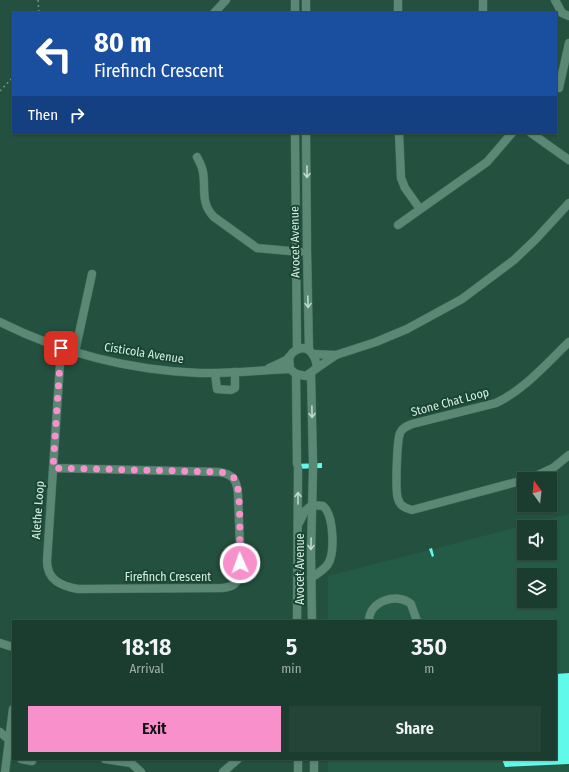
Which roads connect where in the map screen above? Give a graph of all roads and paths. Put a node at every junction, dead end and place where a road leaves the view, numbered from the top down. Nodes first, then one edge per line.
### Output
1 (38, 0) edge
2 (226, 0) edge
3 (295, 0) edge
4 (306, 0) edge
5 (398, 0) edge
6 (483, 0) edge
7 (555, 0) edge
8 (39, 12) edge
9 (215, 12) edge
10 (295, 12) edge
11 (306, 12) edge
12 (398, 12) edge
13 (483, 12) edge
14 (565, 15) edge
15 (569, 43) edge
16 (12, 78) edge
17 (559, 88) dead end
18 (0, 91) edge
19 (296, 134) edge
20 (306, 134) edge
21 (399, 134) edge
22 (511, 134) edge
23 (532, 134) edge
24 (197, 157) dead end
25 (568, 160) edge
26 (569, 203) edge
27 (420, 209) junction
28 (398, 225) dead end
29 (307, 251) junction
30 (296, 252) junction
31 (92, 274) dead end
32 (0, 322) edge
33 (569, 342) edge
34 (61, 348) junction
35 (297, 349) junction
36 (75, 352) junction
37 (311, 352) junction
38 (336, 355) junction
39 (289, 357) junction
40 (267, 370) junction
41 (314, 370) junction
42 (293, 371) junction
43 (215, 372) junction
44 (235, 372) junction
45 (569, 455) edge
46 (53, 468) junction
47 (544, 472) edge
48 (517, 482) edge
49 (312, 505) junction
50 (298, 527) junction
51 (51, 577) joint
52 (311, 578) junction
53 (297, 620) edge
54 (312, 620) edge
55 (369, 620) edge
56 (417, 620) edge
57 (0, 643) edge
58 (12, 647) edge
59 (12, 717) edge
60 (0, 732) edge
61 (9, 740) junction
62 (10, 757) edge
63 (26, 760) edge
64 (118, 760) edge
65 (237, 760) edge
66 (298, 760) edge
67 (314, 760) edge
68 (32, 761) dead end
69 (131, 761) edge
70 (5, 772) edge
71 (142, 772) edge
72 (224, 772) edge
73 (298, 772) edge
74 (314, 772) edge

1 - 8 path
2 - 9 street
3 - 10 street
4 - 11 street
5 - 12 street
6 - 13 street
7 - 14 street
15 - 17 street
16 - 18 path
19 - 30 street, Avocet Avenue
20 -> 29 street, Avocet Avenue
21 - 27 street
22 - 27 street
23 - 25 street
24 - 30 street
26 - 38 street
27 - 28 street
29 - 30 street
29 -> 37 street, Avocet Avenue
30 - 35 street, Avocet Avenue
31 - 36 street
32 - 34 street, Cisticola Avenue
33 - 48 street, Stone Chat Loop
34 - 36 street, Cisticola Avenue
34 - 46 street, Alethe Loop
35 - 37 street
35 - 39 street
36 - 43 street, Cisticola Avenue
37 - 38 street
37 - 41 street
38 - 41 street
39 - 40 street, Cisticola Avenue
39 - 42 street
40 - 42 street, Cisticola Avenue
40 - 44 street, Cisticola Avenue
41 - 42 street
41 -> 49 street, Avocet Avenue
50 -> 42 street, Avocet Avenue
43 - 44 street, Cisticola Avenue
43 - 44 street
45 - 47 street
46 - 51 street, Alethe Loop
46 - 51 street, Firefinch Crescent
49 - 50 street
49 -> 52 street, Avocet Avenue
49 - 52 street
50 - 53 street, Avocet Avenue
52 - 54 street, Avocet Avenue
55 - 56 street
57 - 58 street
59 - 61 street
60 - 61 street
61 - 62 street
62 - 70 street
63 - 68 street
64 - 69 street
65 - 72 street
66 - 73 street
67 - 74 street
69 - 71 street

